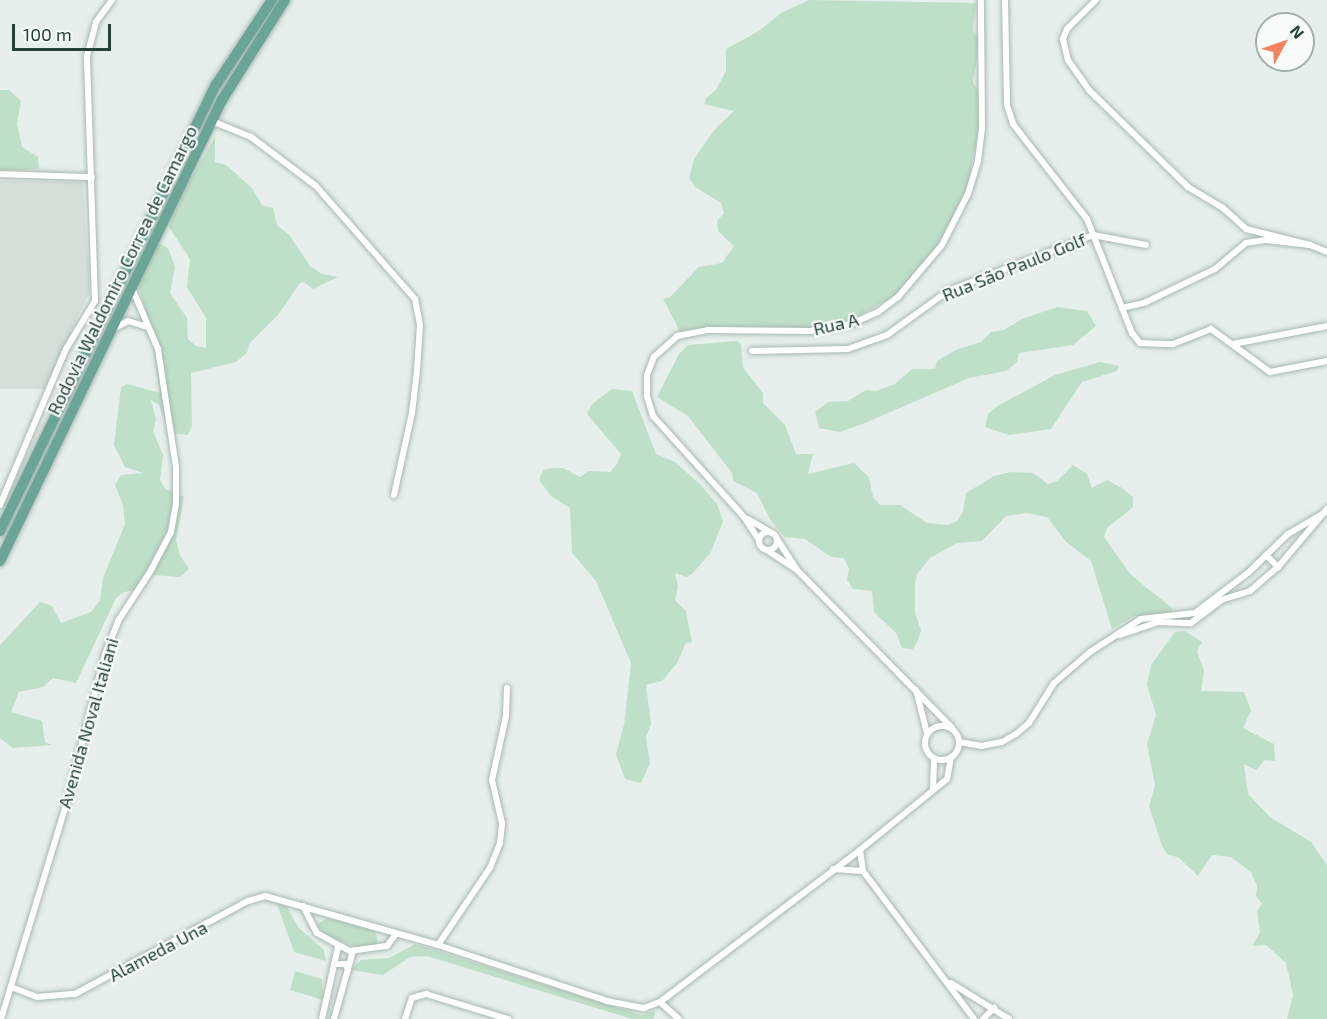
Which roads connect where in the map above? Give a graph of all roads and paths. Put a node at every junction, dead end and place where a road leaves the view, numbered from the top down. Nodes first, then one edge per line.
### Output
1 (112, 0) edge
2 (272, 0) edge
3 (285, 0) edge
4 (981, 0) edge
5 (1005, 0) edge
6 (1096, 0) edge
7 (212, 121) junction
8 (0, 174) edge
9 (92, 177) junction
10 (1246, 230) junction
11 (1094, 236) junction
12 (1246, 243) junction
13 (1146, 245) dead end
14 (1310, 245) junction
15 (1327, 252) edge
16 (132, 287) junction
17 (95, 301) junction
18 (110, 308) junction
19 (1122, 308) junction
20 (1327, 326) edge
21 (151, 329) junction
22 (108, 336) junction
23 (1231, 342) junction
24 (752, 351) dead end
25 (1327, 361) edge
26 (394, 495) dead end
27 (0, 505) edge
28 (1325, 511) edge
29 (744, 517) junction
30 (0, 531) edge
31 (771, 532) junction
32 (777, 539) junction
33 (759, 540) junction
34 (768, 551) junction
35 (1266, 555) junction
36 (0, 561) edge
37 (1278, 567) junction
38 (797, 570) junction
39 (1117, 635) junction
40 (507, 688) dead end
41 (916, 689) junction
42 (951, 728) junction
43 (927, 733) junction
44 (959, 742) junction
45 (951, 757) junction
46 (934, 758) junction
47 (933, 790) junction
48 (860, 850) junction
49 (832, 869) junction
50 (863, 871) junction
51 (303, 906) junction
52 (396, 934) junction
53 (438, 945) junction
54 (338, 947) junction
55 (353, 951) junction
56 (334, 964) junction
57 (348, 969) junction
58 (949, 981) junction
59 (11, 987) junction
60 (329, 989) junction
61 (341, 993) junction
62 (660, 1002) junction
63 (994, 1008) junction
64 (1, 1019) edge
65 (322, 1019) edge
66 (334, 1019) edge
67 (405, 1019) edge
68 (508, 1019) edge
69 (679, 1019) edge
70 (974, 1019) edge
71 (982, 1019) edge
72 (1009, 1019) edge

1 - 9 street
2 - 18 main road, Rodovia Waldomiro Correa de Camargo
3 - 7 main road, Rodovia Waldomiro Correa de Camargo
4 - 29 street, Rua A
5 - 11 street
6 - 10 street
7 - 16 main road, Rodovia Waldomiro Correa de Camargo
7 - 26 street
8 - 9 street
9 - 17 street
10 - 12 street
10 - 14 street
11 - 13 street, Rua São Paulo Golf
11 - 19 street
11 - 24 street, Rua São Paulo Golf
12 - 14 street
12 - 19 street
14 - 15 street
16 - 21 street, Avenida Noval Italiani
16 - 22 main road, Rodovia Waldomiro Correa de Camargo
17 - 18 street
17 - 27 street
18 - 30 main road, Rodovia Waldomiro Correa de Camargo
19 - 23 street
20 - 23 street
21 - 22 street
21 - 59 street, Avenida Noval Italiani
22 - 36 main road, Rodovia Waldomiro Correa de Camargo
23 - 25 street
28 - 35 street
28 - 37 street
29 - 31 street, Rua A
29 - 33 street, Rua A
31 - 32 street, Rua A
31 - 33 street
32 - 34 street
32 - 38 street, Rua A
33 - 34 street, Rua A
34 - 38 street, Rua A
35 - 37 street
35 - 39 street
37 - 39 street
38 - 41 street, Rua A
39 - 44 street
40 - 53 street
41 - 42 street, Rua A
41 - 43 street
42 - 43 street
42 - 44 street
43 - 46 street
44 - 45 street
45 - 46 street
45 - 47 street
46 - 47 street
47 - 48 street
48 - 49 street
48 - 50 street
49 - 50 street
49 - 62 street
50 - 58 street
51 - 52 street, Alameda Una
51 - 54 street
51 - 59 street, Alameda Una
52 - 53 street, Alameda Una
52 - 55 street
53 - 62 street, Alameda Una
54 - 55 street
54 - 56 street
55 - 57 street
56 - 57 street
56 - 60 street
57 - 61 street
58 - 63 street
58 - 70 street
59 - 64 street, Avenida Noval Italiani
60 - 61 street
60 - 65 street
61 - 66 street
62 - 69 street
63 - 71 street
63 - 72 street
67 - 68 street

